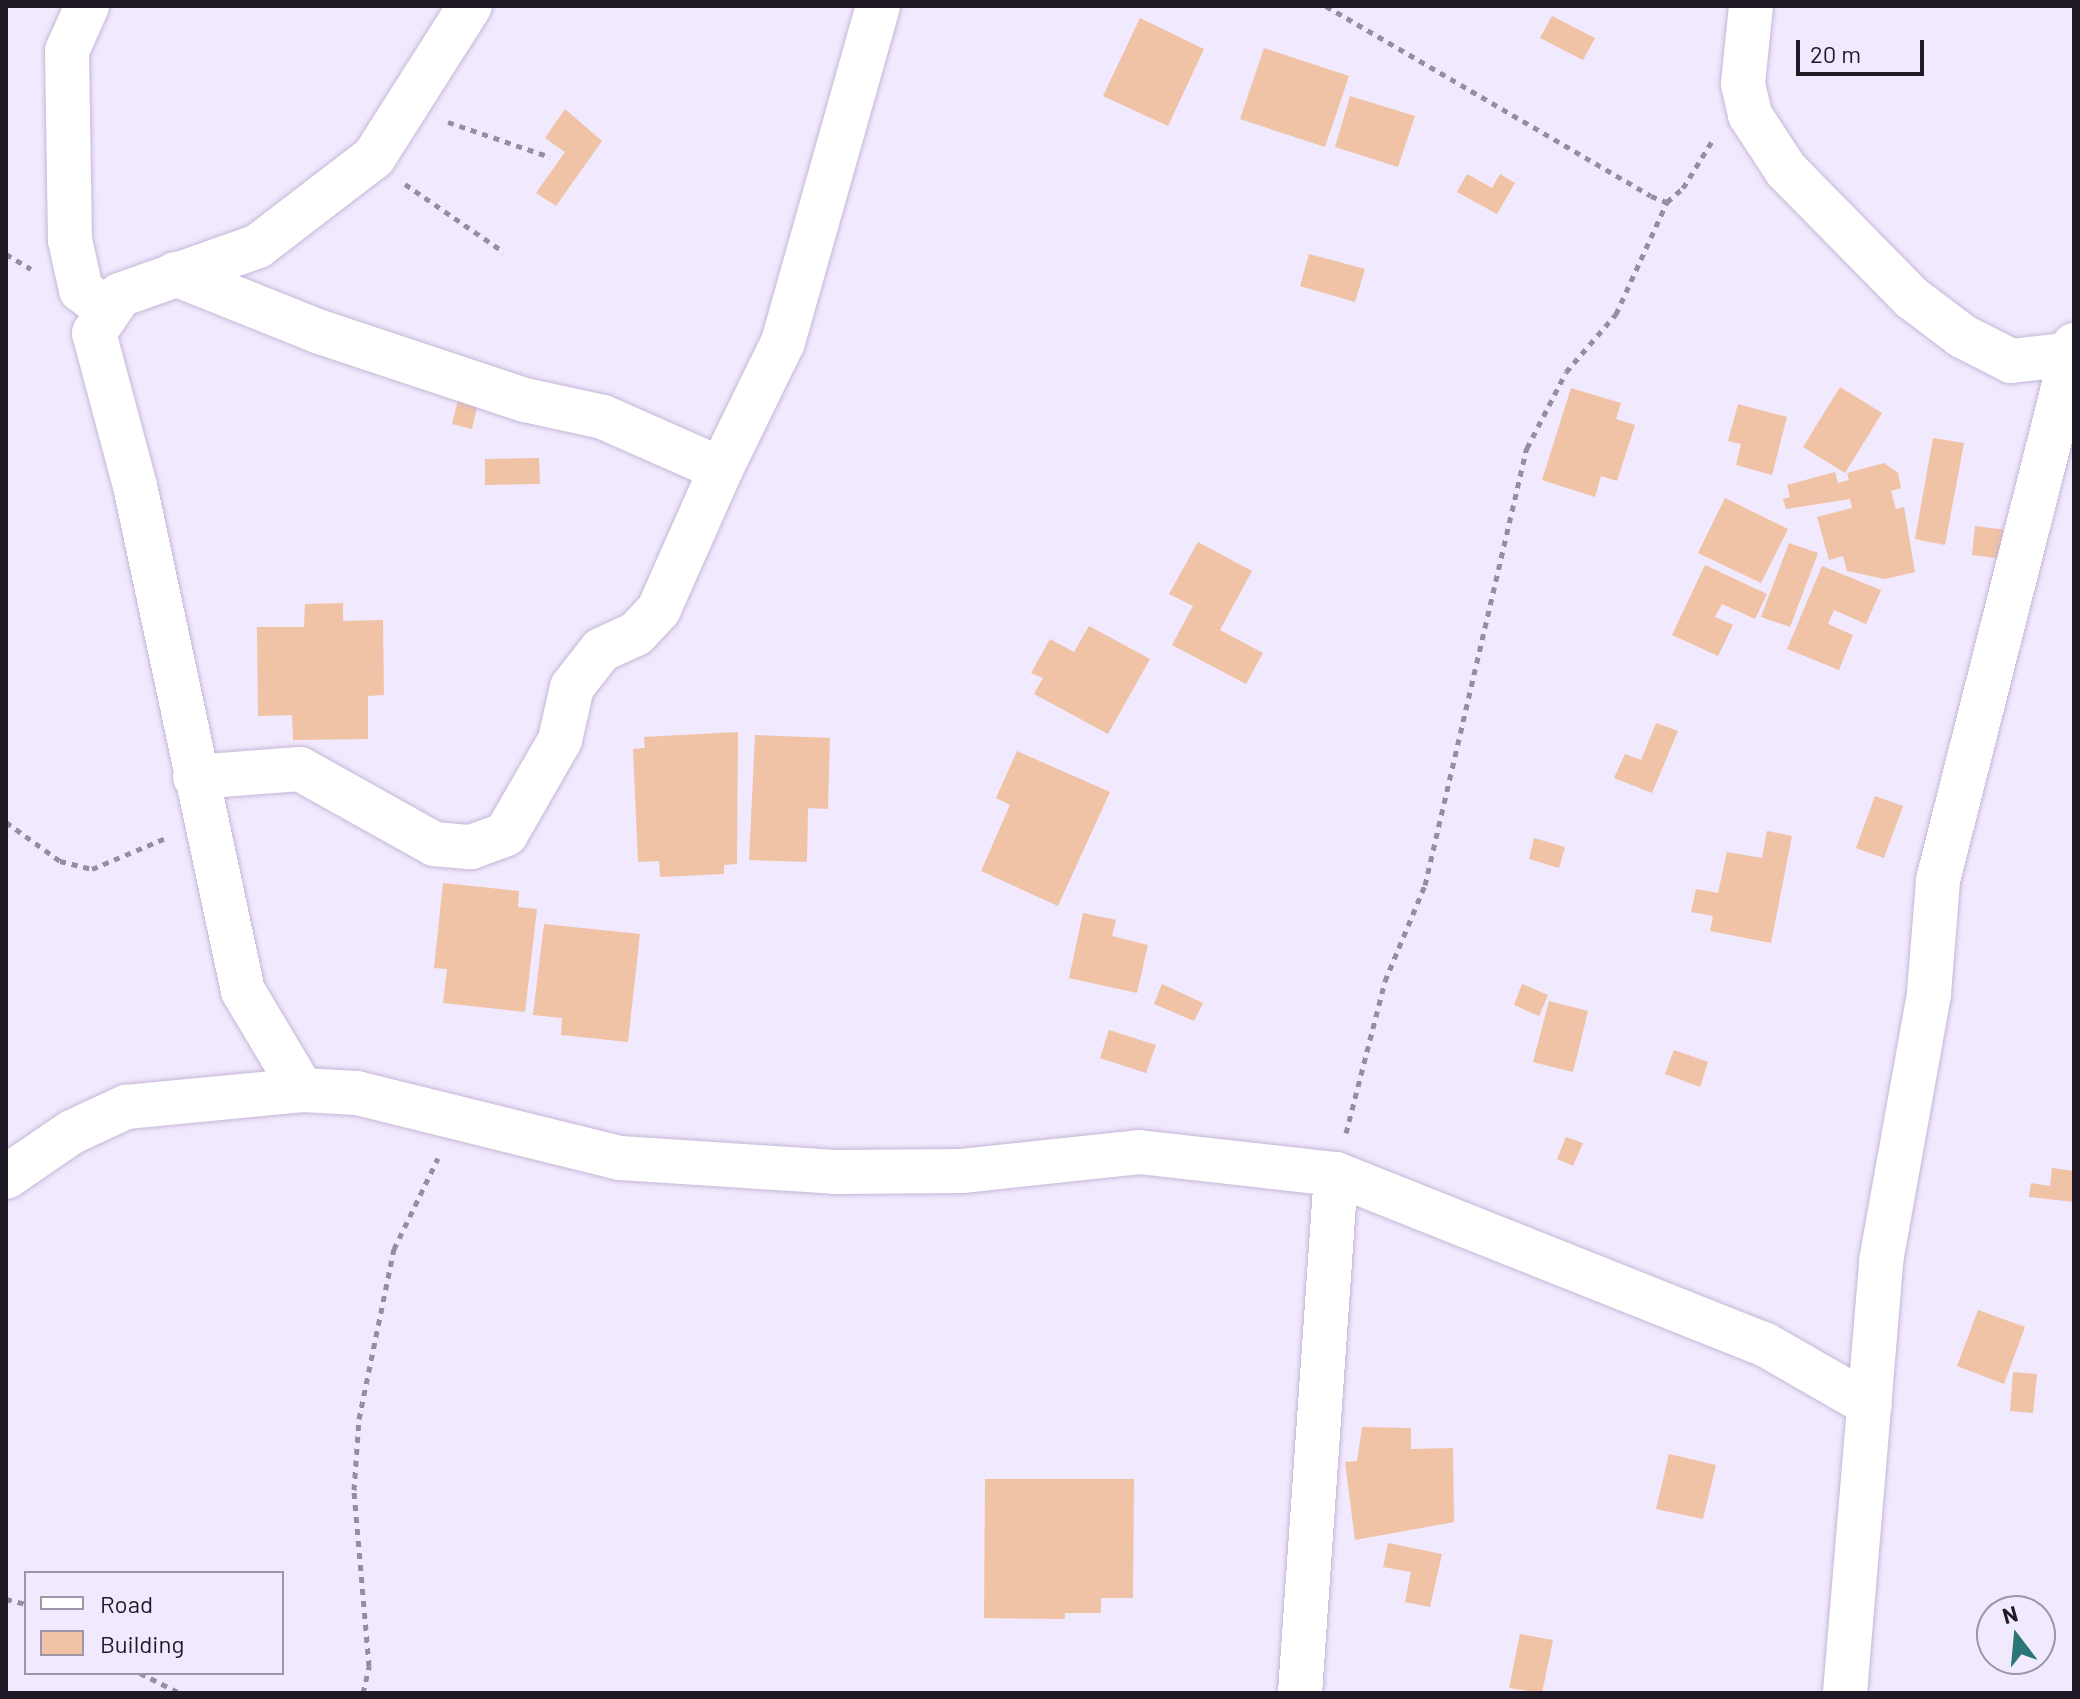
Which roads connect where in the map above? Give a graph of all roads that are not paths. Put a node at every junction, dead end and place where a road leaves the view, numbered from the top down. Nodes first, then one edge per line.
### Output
1 (87, 6) edge
2 (470, 6) edge
3 (878, 6) edge
4 (1751, 6) edge
5 (175, 274) junction
6 (106, 309) junction
7 (2073, 350) edge
8 (721, 469) junction
9 (2057, 479) edge
10 (200, 798) junction
11 (302, 1090) junction
12 (1336, 1174) junction
13 (6, 1177) edge
14 (1870, 1405) junction
15 (1300, 1693) edge
16 (1845, 1693) edge

1 - 6 street
2 - 5 street
3 - 8 street
4 - 7 street
5 - 6 street
5 - 8 street
6 - 10 street
7 - 9 street
8 - 10 street
9 - 14 street
10 - 11 street
11 - 12 street
11 - 13 street
12 - 14 street
12 - 15 street
14 - 16 street

